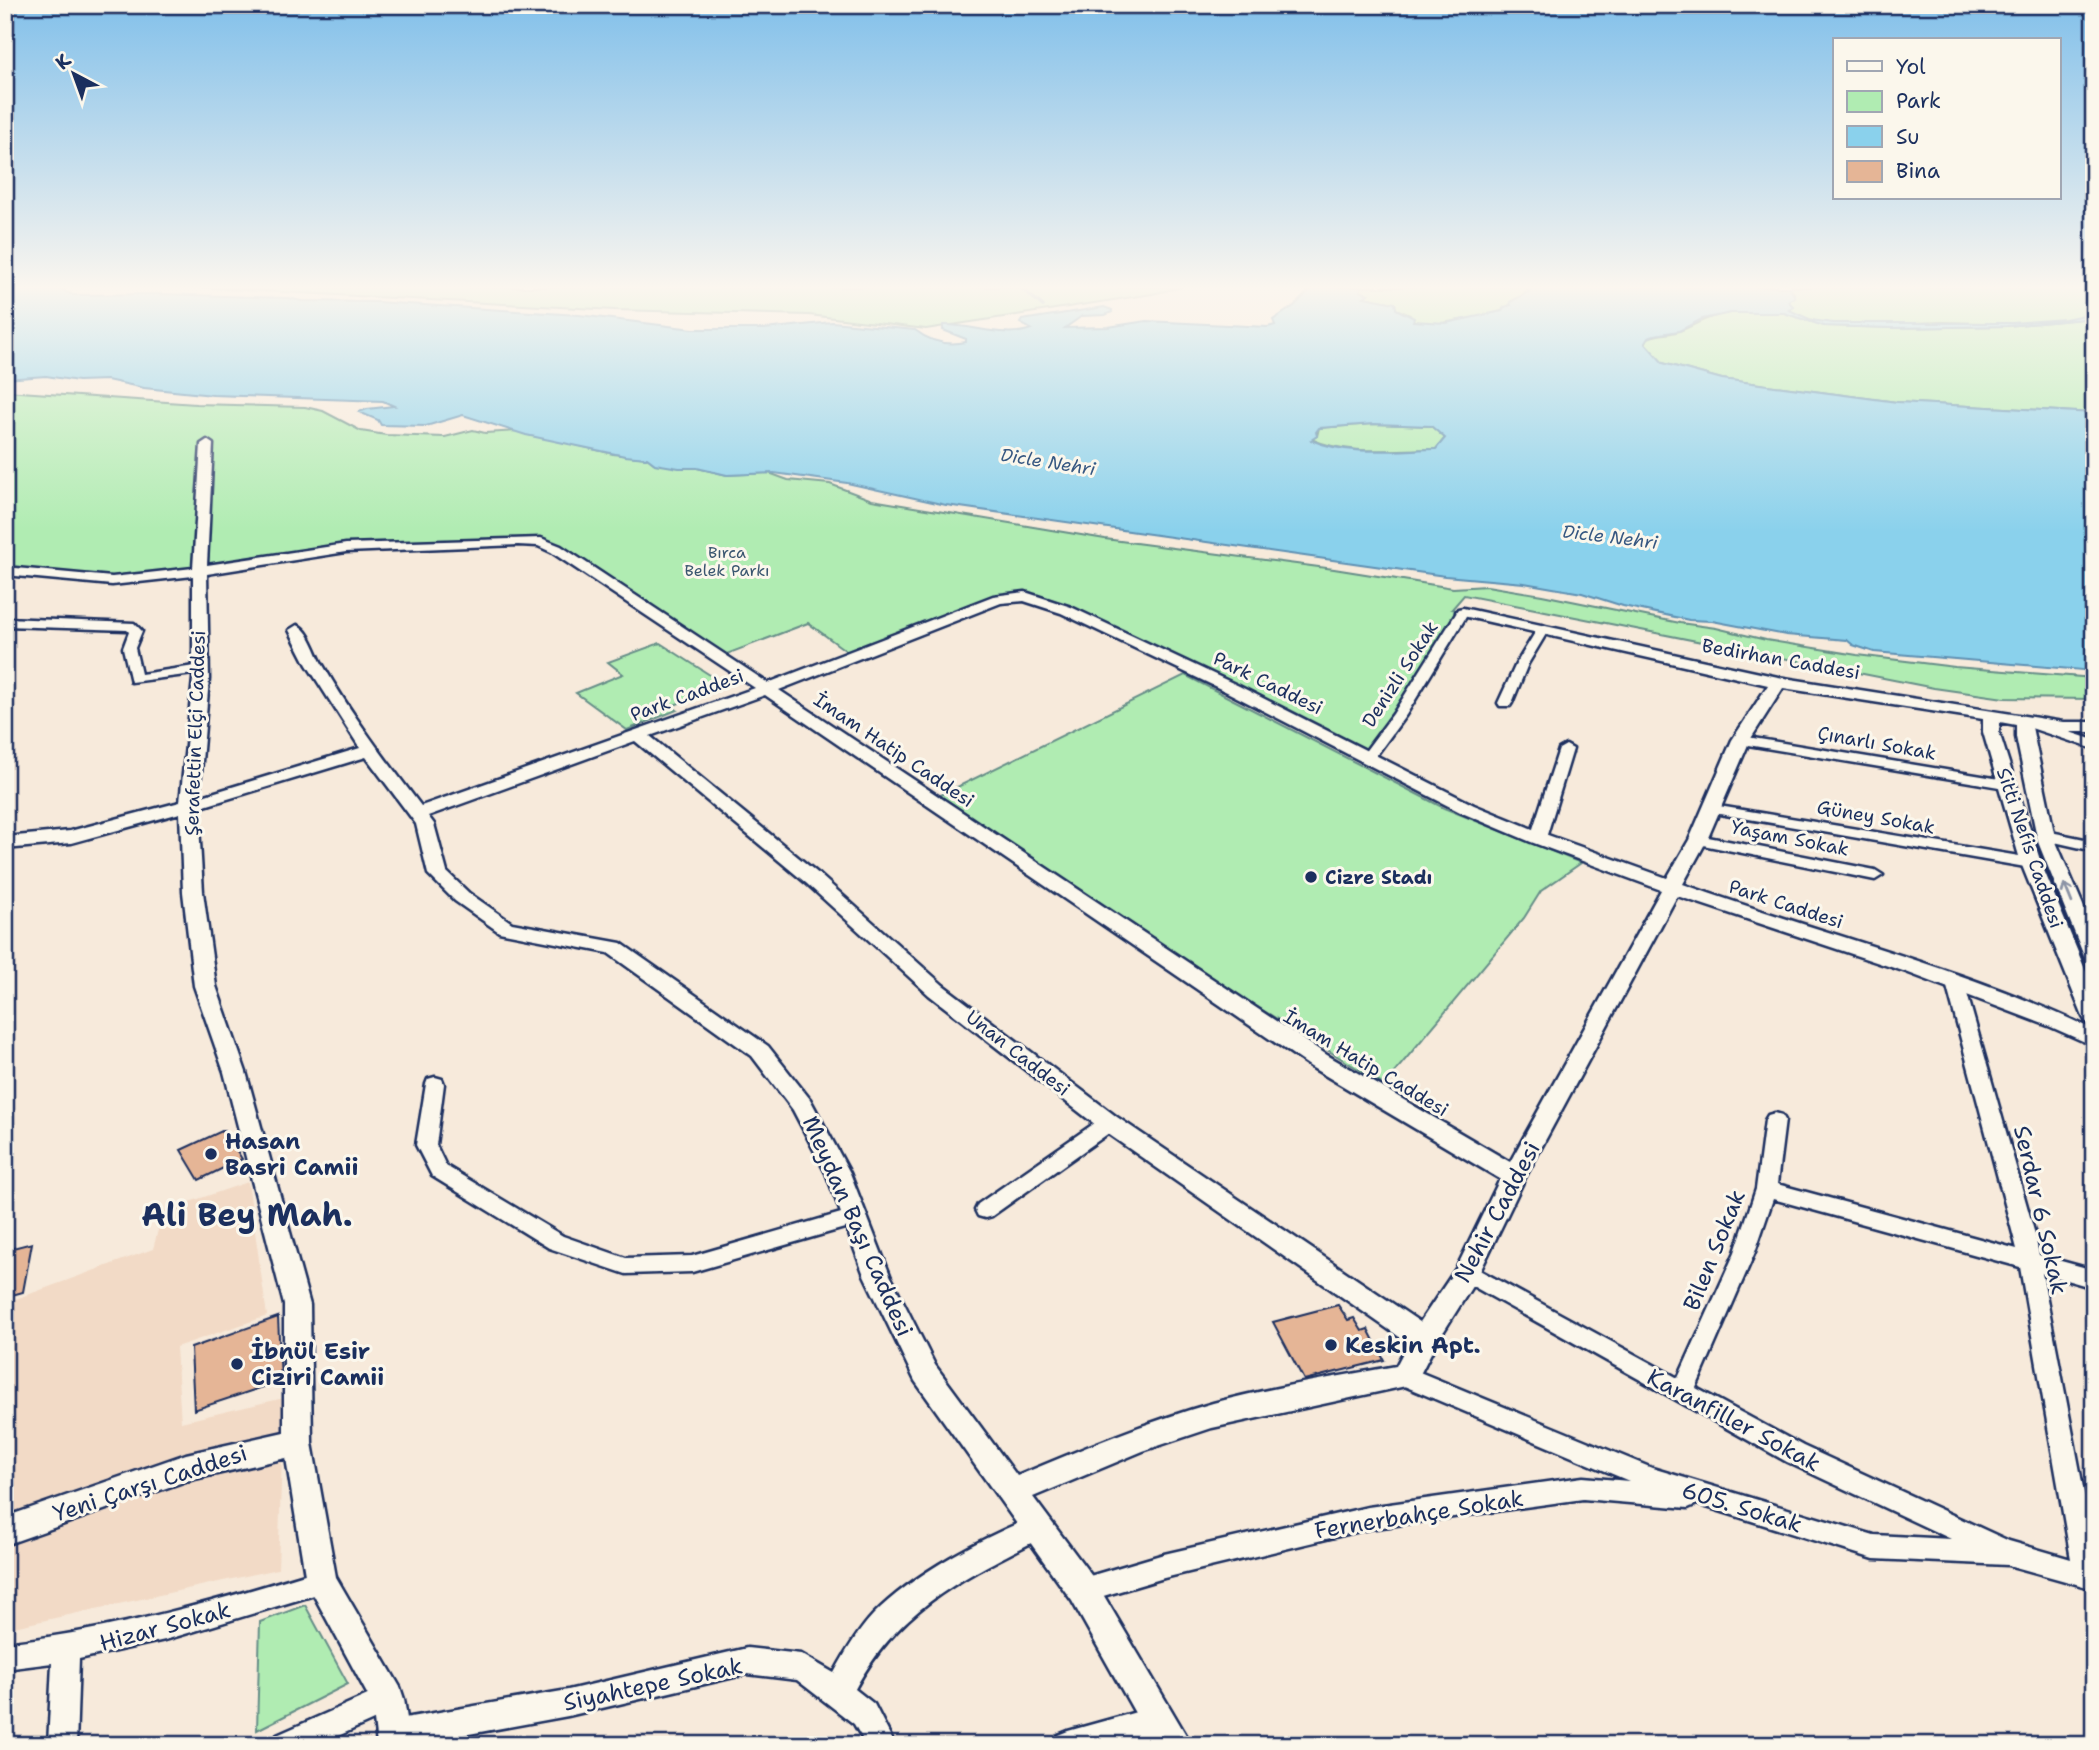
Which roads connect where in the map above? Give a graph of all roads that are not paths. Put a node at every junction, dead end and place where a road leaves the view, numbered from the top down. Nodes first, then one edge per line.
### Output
1 (207, 444) dead end
2 (5, 571) edge
3 (200, 571) junction
4 (1463, 612) joint
5 (5, 622) edge
6 (1543, 629) junction
7 (296, 630) dead end
8 (201, 669) junction
9 (1778, 682) junction
10 (767, 689) junction
11 (1505, 703) dead end
12 (1992, 716) junction
13 (2024, 721) junction
14 (2094, 727) edge
15 (638, 735) junction
16 (1741, 740) junction
17 (2094, 745) edge
18 (1566, 749) dead end
19 (370, 750) junction
20 (1368, 757) junction
21 (2006, 784) junction
22 (190, 804) junction
23 (1713, 809) junction
24 (418, 813) junction
25 (2046, 836) junction
26 (1538, 838) junction
27 (1698, 840) junction
28 (5, 843) edge
29 (2094, 846) edge
30 (2031, 863) junction
31 (1875, 874) dead end
32 (1674, 887) junction
33 (2094, 956) edge
34 (1955, 983) junction
35 (2094, 1017) edge
36 (2094, 1039) edge
37 (435, 1084) dead end
38 (1775, 1120) dead end
39 (1109, 1124) junction
40 (1514, 1176) junction
41 (1766, 1189) junction
42 (985, 1210) dead end
43 (855, 1217) junction
44 (2029, 1262) junction
45 (1467, 1273) junction
46 (2094, 1279) edge
47 (1424, 1339) junction
48 (1405, 1376) junction
49 (1682, 1393) junction
50 (298, 1443) junction
51 (1012, 1492) junction
52 (1718, 1500) junction
53 (1038, 1527) junction
54 (5, 1531) edge
55 (2008, 1553) junction
56 (2090, 1577) edge
57 (321, 1581) junction
58 (1083, 1590) junction
59 (66, 1650) junction
60 (5, 1656) edge
61 (838, 1693) junction
62 (388, 1699) junction
63 (1158, 1720) junction
64 (394, 1740) edge
65 (62, 1745) edge
66 (287, 1745) edge
67 (881, 1745) edge
68 (1068, 1745) edge
69 (1175, 1745) edge

1 - 3 street, Şerafettin Elçi Caddesi
2 - 3 street, İmam Hatip Caddesi
3 - 8 street, Şerafettin Elçi Caddesi
3 - 10 street, İmam Hatip Caddesi
4 - 6 street, Bedirhan Caddesi
4 - 20 street, Denizli Sokak
5 - 8 street
6 - 9 street, Bedirhan Caddesi
6 - 11 street
7 - 19 street, Meydan Başı Caddesi
8 - 22 street, Şerafettin Elçi Caddesi
9 - 12 street, Bedirhan Caddesi
9 - 16 street, Nehir Caddesi
10 - 15 street, Park Caddesi
10 - 20 street, Park Caddesi
10 - 40 street, İmam Hatip Caddesi
12 - 13 street, Bedirhan Caddesi
12 - 21 street, Sitti Nefis Caddesi
13 - 14 street, Bedirhan Caddesi
13 - 17 street
13 - 25 street
15 - 24 street, Park Caddesi
15 - 39 street, Unan Caddesi
16 - 21 street, Çınarlı Sokak
16 - 23 street, Nehir Caddesi
18 - 26 street
19 - 22 street
19 - 24 street, Meydan Başı Caddesi
20 - 26 street, Park Caddesi
21 - 30 street, Sitti Nefis Caddesi
22 - 28 street
22 - 50 street, Şerafettin Elçi Caddesi
23 - 27 street, Nehir Caddesi
23 - 30 street, Güney Sokak
24 - 43 street, Meydan Başı Caddesi
25 - 29 street
33 -> 25 street
26 - 32 street, Park Caddesi
27 - 31 street, Yaşam Sokak
27 - 32 street, Nehir Caddesi
30 - 35 street, Sitti Nefis Caddesi
32 - 34 street, Park Caddesi
32 - 40 street, Nehir Caddesi
34 - 36 street, Park Caddesi
34 - 44 street, Serdar 6 Sokak
37 - 43 street
38 - 41 street, Bilen Sokak
39 - 42 street
39 - 47 street, Unan Caddesi
40 - 45 street, Nehir Caddesi
41 - 44 street
41 - 49 street, Bilen Sokak
43 - 51 street, Meydan Başı Caddesi
44 - 46 street
44 - 56 street, Serdar 6 Sokak
45 - 47 street, Nehir Caddesi
45 - 49 street, Karanfiller Sokak
47 - 48 street, Nehir Caddesi
48 - 51 street
48 - 52 street, 605. Sokak
49 - 55 street, Karanfiller Sokak
50 - 54 street, Yeni Çarşı Caddesi
50 - 57 street, Şerafettin Elçi Caddesi
51 - 53 street, Meydan Başı Caddesi
52 - 55 street, 605. Sokak
52 - 58 street, Fernerbahçe Sokak
53 - 58 street, Meydan Başı Caddesi
53 - 61 street
55 - 56 street, 605. Sokak
57 - 59 street, Hizar Sokak
57 - 62 street, Şerafettin Elçi Caddesi
58 - 63 street, Meydan Başı Caddesi
59 - 60 street, Hizar Sokak
59 - 65 street
61 - 64 street, Siyahtepe Sokak
61 - 67 street, Siyahtepe Sokak
62 - 64 street, Şerafettin Elçi Caddesi
62 - 66 street
63 - 68 street
63 - 69 street, Meydan Başı Caddesi

